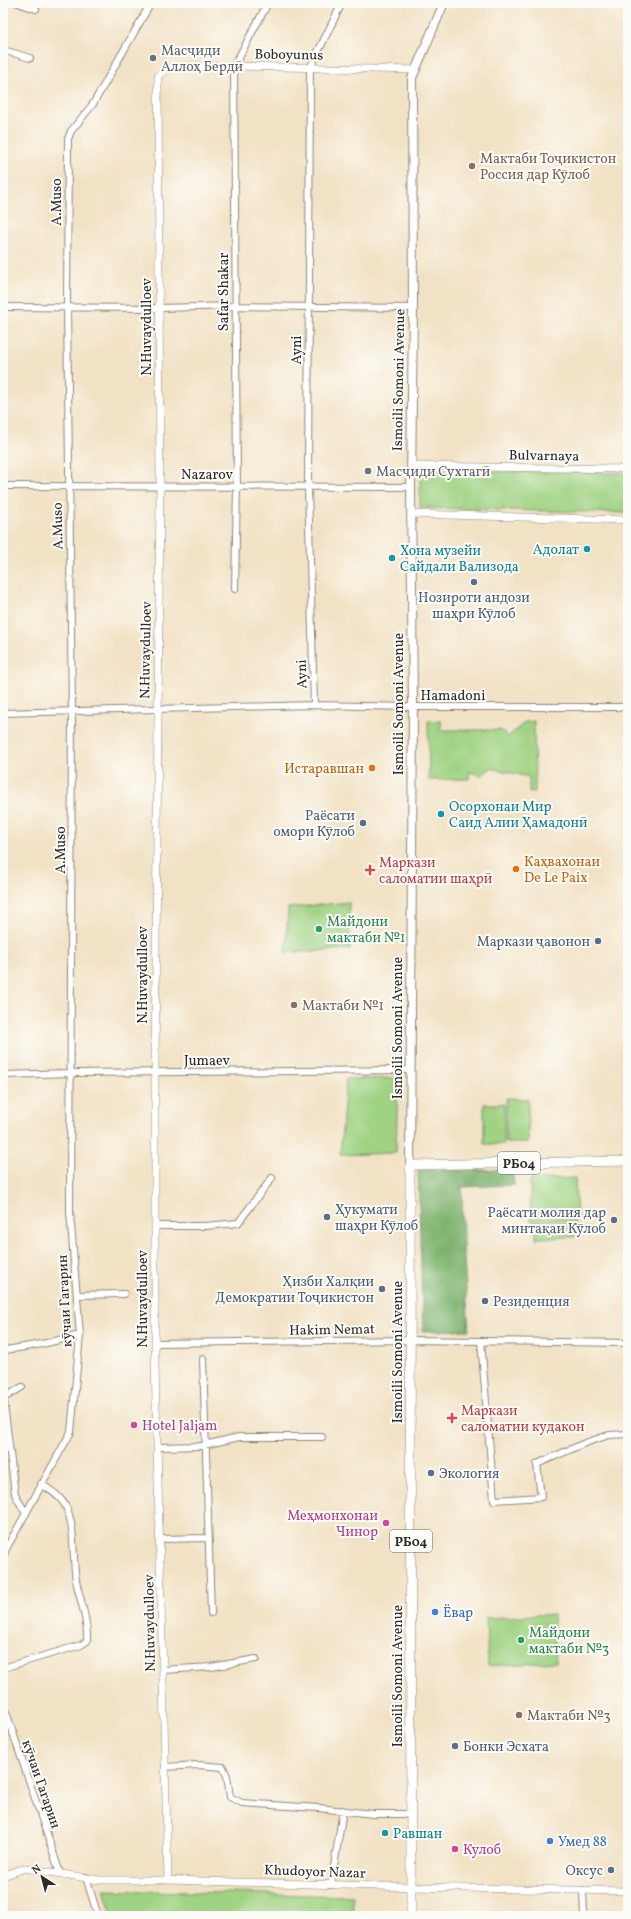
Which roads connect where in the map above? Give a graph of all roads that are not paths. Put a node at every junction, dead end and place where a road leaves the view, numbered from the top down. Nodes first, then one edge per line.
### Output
1 (18, 3) edge
2 (151, 3) edge
3 (268, 3) edge
4 (342, 3) edge
5 (444, 3) edge
6 (36, 9) dead end
7 (3, 50) edge
8 (30, 58) dead end
9 (234, 66) junction
10 (310, 68) junction
11 (416, 70) junction
12 (162, 71) joint
13 (67, 306) junction
14 (235, 306) junction
15 (3, 307) edge
16 (308, 307) junction
17 (159, 308) junction
18 (413, 308) junction
19 (411, 466) junction
20 (628, 469) edge
21 (68, 485) junction
22 (3, 486) edge
23 (237, 486) junction
24 (160, 487) junction
25 (308, 487) junction
26 (411, 487) junction
27 (411, 514) junction
28 (628, 520) edge
29 (235, 589) dead end
30 (314, 705) junction
31 (413, 707) junction
32 (628, 707) edge
33 (157, 708) junction
34 (72, 711) junction
35 (3, 713) edge
36 (411, 1070) junction
37 (72, 1072) junction
38 (155, 1072) junction
39 (3, 1076) edge
40 (628, 1161) edge
41 (410, 1165) junction
42 (272, 1178) dead end
43 (155, 1226) junction
44 (124, 1294) dead end
45 (77, 1295) junction
46 (80, 1335) junction
47 (411, 1340) junction
48 (481, 1341) junction
49 (155, 1343) junction
50 (628, 1343) edge
51 (6, 1350) dead end
52 (203, 1359) dead end
53 (22, 1387) dead end
54 (4, 1399) edge
55 (628, 1434) edge
56 (322, 1437) dead end
57 (206, 1444) junction
58 (158, 1447) junction
59 (41, 1484) junction
60 (26, 1514) junction
61 (207, 1538) junction
62 (160, 1539) junction
63 (4, 1548) edge
64 (3, 1558) edge
65 (211, 1613) dead end
66 (256, 1660) dead end
67 (3, 1668) edge
68 (163, 1670) junction
69 (3, 1703) edge
70 (165, 1767) junction
71 (343, 1810) junction
72 (411, 1814) junction
73 (60, 1873) junction
74 (3, 1876) edge
75 (86, 1877) junction
76 (168, 1880) junction
77 (331, 1885) junction
78 (411, 1887) junction
79 (583, 1890) junction
80 (628, 1890) edge
81 (98, 1916) edge
82 (411, 1916) edge
83 (584, 1916) edge

1 - 6 street
2 - 13 street, A.Muso
3 - 9 street, Safar Shakar
4 - 10 street, Ayni
5 - 11 main road, Ismoili Somoni Avenue
7 - 8 street
9 - 10 street, Boboyunus
9 - 12 street, Boboyunus
9 - 14 street, Safar Shakar
10 - 11 street, Boboyunus
10 - 16 street, Ayni
11 - 18 main road, Ismoili Somoni Avenue
12 - 17 street, N.Huvaydulloev
13 - 15 street
13 - 17 street
13 - 21 street, A.Muso
14 - 16 street
14 - 17 street
14 - 23 street, Safar Shakar
16 - 18 street
16 - 25 street, Ayni
17 - 24 street, N.Huvaydulloev
18 - 19 main road, Ismoili Somoni Avenue
19 - 20 street, Bulvarnaya
19 - 26 main road, Ismoili Somoni Avenue
21 - 22 street, Nazarov
21 - 24 street, Nazarov
21 - 34 street, A.Muso
23 - 24 street, Nazarov
23 - 25 street, Nazarov
23 - 29 street, Safar Shakar
24 - 33 street, N.Huvaydulloev
25 - 26 street, Nazarov
25 - 30 street, Ayni
26 - 27 main road, Ismoili Somoni Avenue
27 - 28 street
27 - 31 main road, Ismoili Somoni Avenue
30 - 31 street, Hamadoni
30 - 33 street, Hamadoni
31 - 32 street, Hamadoni
31 - 36 main road, Ismoili Somoni Avenue
33 - 34 street, Hamadoni
33 - 38 street, N.Huvaydulloev
34 - 35 street, Hamadoni
34 - 37 street, A.Muso
36 - 38 street, Jumaev
36 - 41 main road, Ismoili Somoni Avenue
37 - 38 street, Jumaev
37 - 39 street, Jumaev
37 - 45 street, кӯчаи Гагарин
38 - 43 street, N.Huvaydulloev
40 - 41 main road, РБ04
41 - 47 main road, Ismoili Somoni Avenue / РБ04
42 - 43 street
43 - 49 street, N.Huvaydulloev
44 - 45 street
45 - 46 street, кӯчаи Гагарин
46 - 51 street
46 - 59 street, кӯчаи Гагарин
47 - 48 street, Hakim Nemat
47 - 49 street, Hakim Nemat
47 - 72 main road, Ismoili Somoni Avenue / РБ04
48 - 50 street, Hakim Nemat
48 - 55 street
49 - 58 street, N.Huvaydulloev
52 - 57 street
53 - 54 street
54 - 60 street
56 - 57 street
57 - 58 street
57 - 61 street
58 - 62 street, N.Huvaydulloev
59 - 60 street, кӯчаи Гагарин
59 - 67 street
60 - 63 street, кӯчаи Гагарин
61 - 62 street
61 - 65 street
62 - 68 street, N.Huvaydulloev
63 - 64 street, кӯчаи Гагарин
66 - 68 street
68 - 70 street, N.Huvaydulloev
69 - 73 street, кӯчаи Гагарин
70 - 71 street
70 - 76 street, N.Huvaydulloev
71 - 72 street
71 - 77 street
72 - 78 main road, Ismoili Somoni Avenue / РБ04
73 - 74 street, Khudoyor Nazar
73 - 75 street, Khudoyor Nazar
75 - 76 street, Khudoyor Nazar
75 - 81 street
76 - 77 street, Khudoyor Nazar
77 - 78 street, Khudoyor Nazar
78 - 79 street, Khudoyor Nazar
78 - 82 main road, Ismoili Somoni Avenue / РБ04
79 - 80 street, Khudoyor Nazar
79 - 83 street

